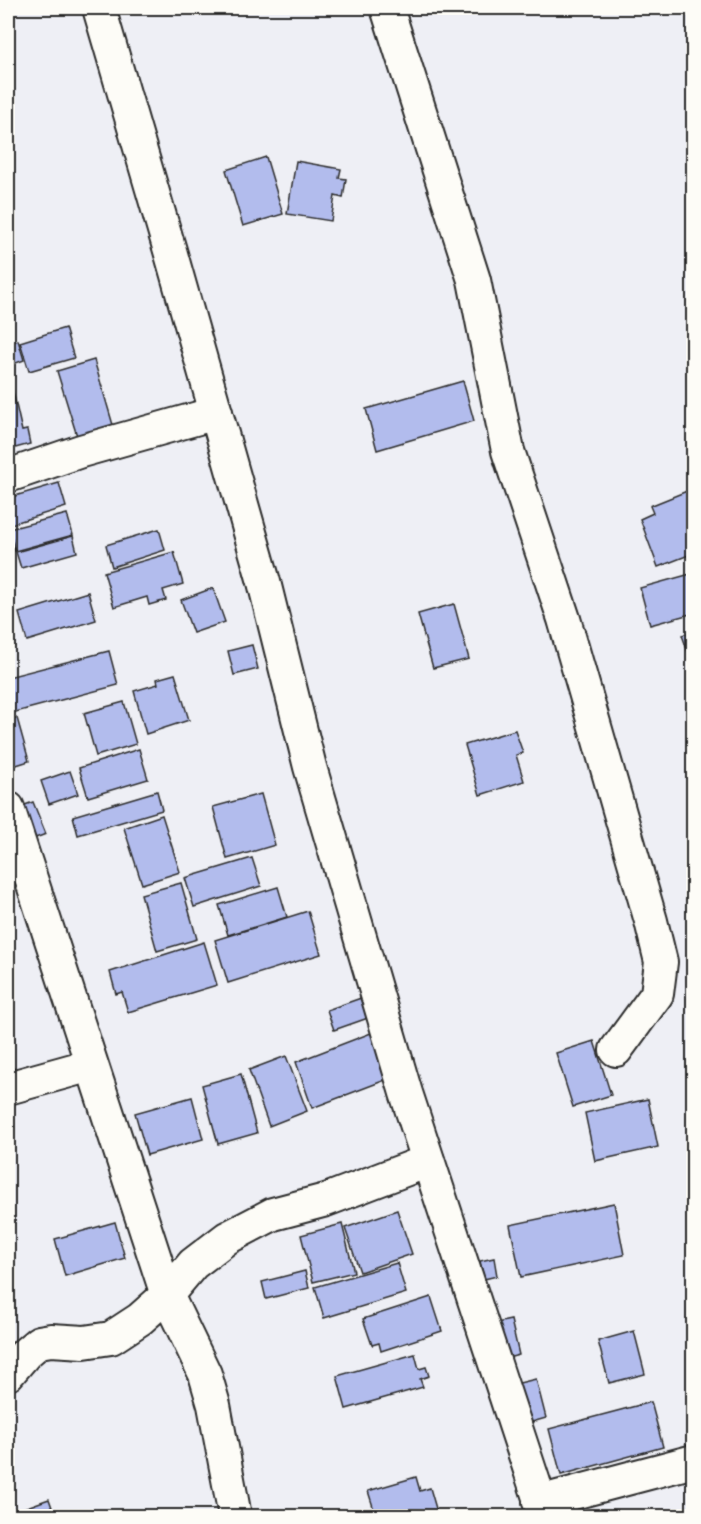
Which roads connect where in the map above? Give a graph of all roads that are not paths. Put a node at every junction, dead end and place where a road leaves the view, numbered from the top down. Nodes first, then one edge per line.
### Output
1 (99, 8) edge
2 (387, 8) edge
3 (216, 413) junction
4 (8, 476) edge
5 (8, 808) edge
6 (616, 1050) dead end
7 (92, 1065) junction
8 (8, 1088) edge
9 (428, 1161) junction
10 (167, 1295) junction
11 (8, 1374) edge
12 (693, 1461) edge
13 (542, 1509) edge
14 (235, 1516) edge

1 - 3 street
2 - 6 street
3 - 4 street
3 - 9 street
5 - 7 street
7 - 8 street
7 - 10 street
9 - 10 street
9 - 13 street
10 - 11 street
10 - 14 street
12 - 13 street

